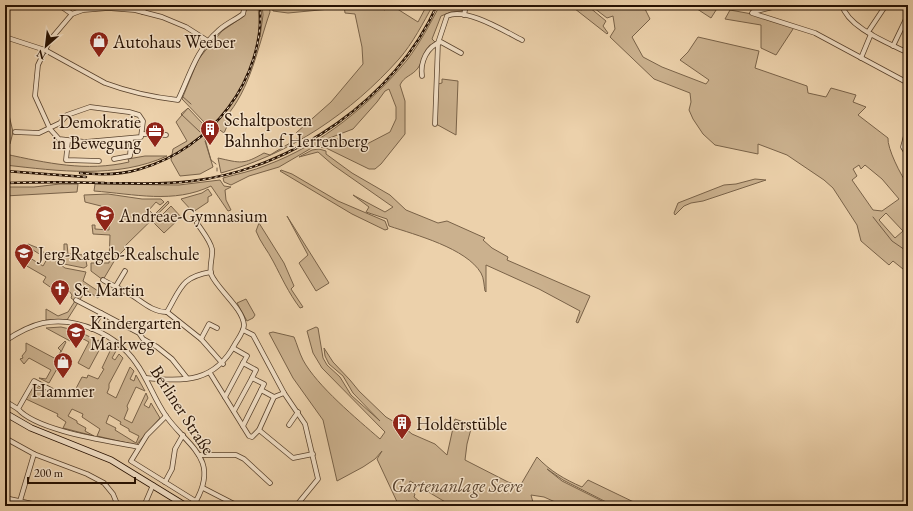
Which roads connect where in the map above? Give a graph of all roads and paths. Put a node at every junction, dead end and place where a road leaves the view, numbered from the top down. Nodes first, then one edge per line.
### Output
1 (59, 5) edge
2 (145, 5) edge
3 (245, 5) edge
4 (466, 5) edge
5 (781, 5) edge
6 (842, 5) edge
7 (886, 5) edge
8 (143, 12) junction
9 (72, 14) junction
10 (464, 14) junction
11 (906, 19) dead end
12 (869, 33) junction
13 (5, 36) edge
14 (522, 40) dead end
15 (208, 41) junction
16 (438, 43) junction
17 (893, 46) junction
18 (46, 50) junction
19 (461, 53) dead end
20 (908, 53) edge
21 (861, 58) junction
22 (422, 76) dead end
23 (908, 83) edge
24 (435, 124) dead end
25 (50, 128) junction
26 (908, 128) edge
27 (15, 132) dead end
28 (142, 134) junction
29 (166, 135) dead end
30 (131, 139) junction
31 (68, 141) junction
32 (908, 155) edge
33 (114, 159) dead end
34 (99, 161) dead end
35 (197, 223) dead end
36 (125, 271) dead end
37 (211, 272) junction
38 (103, 280) dead end
39 (116, 286) junction
40 (76, 300) dead end
41 (167, 312) junction
42 (101, 313) junction
43 (217, 328) dead end
44 (92, 329) junction
45 (243, 330) junction
46 (201, 340) junction
47 (5, 341) edge
48 (233, 348) junction
49 (243, 363) junction
50 (223, 364) junction
51 (210, 373) junction
52 (146, 378) junction
53 (187, 378) junction
54 (252, 378) junction
55 (51, 390) dead end
56 (261, 390) junction
57 (284, 393) junction
58 (225, 397) junction
59 (274, 397) junction
60 (5, 401) edge
61 (18, 409) junction
62 (234, 412) junction
63 (298, 412) junction
64 (5, 413) edge
65 (166, 416) junction
66 (289, 425) dead end
67 (243, 426) junction
68 (259, 430) junction
69 (183, 435) junction
70 (5, 438) edge
71 (138, 447) junction
72 (34, 454) junction
73 (313, 454) junction
74 (199, 455) junction
75 (165, 482) junction
76 (270, 483) dead end
77 (153, 485) junction
78 (203, 488) junction
79 (5, 498) edge
80 (20, 501) junction
81 (42, 506) edge
82 (118, 506) edge
83 (144, 506) edge
84 (186, 506) edge
85 (238, 506) edge
86 (296, 506) edge

1 - 9 street
2 - 8 street
3 - 15 street
4 - 10 street
5 - 21 street
6 - 12 street
7 - 12 street
8 - 9 street
8 - 15 street
9 - 18 street
10 - 14 street
10 - 16 street
11 - 17 street
12 - 17 street
12 - 21 street
13 - 18 street
15 - 18 street
16 - 19 street
16 - 22 street
16 - 24 street
17 - 20 street
18 - 25 street
21 - 23 street
25 - 27 street
25 - 28 street
25 - 31 street
26 - 32 street
28 - 29 street
28 - 30 street
30 - 31 street
30 - 33 street
31 - 34 street
35 - 37 street
36 - 39 street
37 - 41 street
37 - 45 street
38 - 39 street
39 - 41 street
40 - 42 street
41 - 46 street
42 - 44 street
42 - 53 street
43 - 46 street
44 - 47 street, Berliner Straße
44 - 52 street, Berliner Straße
45 - 48 street
45 - 57 street
46 - 50 street
48 - 49 street
48 - 50 street
49 - 54 street
49 - 58 street
50 - 51 street
51 - 53 street
51 - 58 street
52 - 53 street
52 - 65 street, Berliner Straße
54 - 56 street
54 - 62 street
55 - 61 street
56 - 59 street
56 - 67 street
57 - 59 street
57 - 63 street
58 - 62 street
59 - 68 street
60 - 61 street
61 - 71 street
62 - 67 street
63 - 66 street
63 - 73 street
64 - 77 main road
65 - 69 street, Berliner Straße
65 - 71 street
67 - 68 street
68 - 73 street
69 - 74 street, Berliner Straße
69 - 75 street
70 - 72 street
71 - 75 street, Berliner Straße
72 - 80 street
72 - 82 street
73 - 86 street
74 - 76 street
74 - 78 street, Berliner Straße
75 - 78 street, Berliner Straße
77 - 83 street
77 - 84 main road
78 - 85 street
79 - 80 street
80 - 81 street

